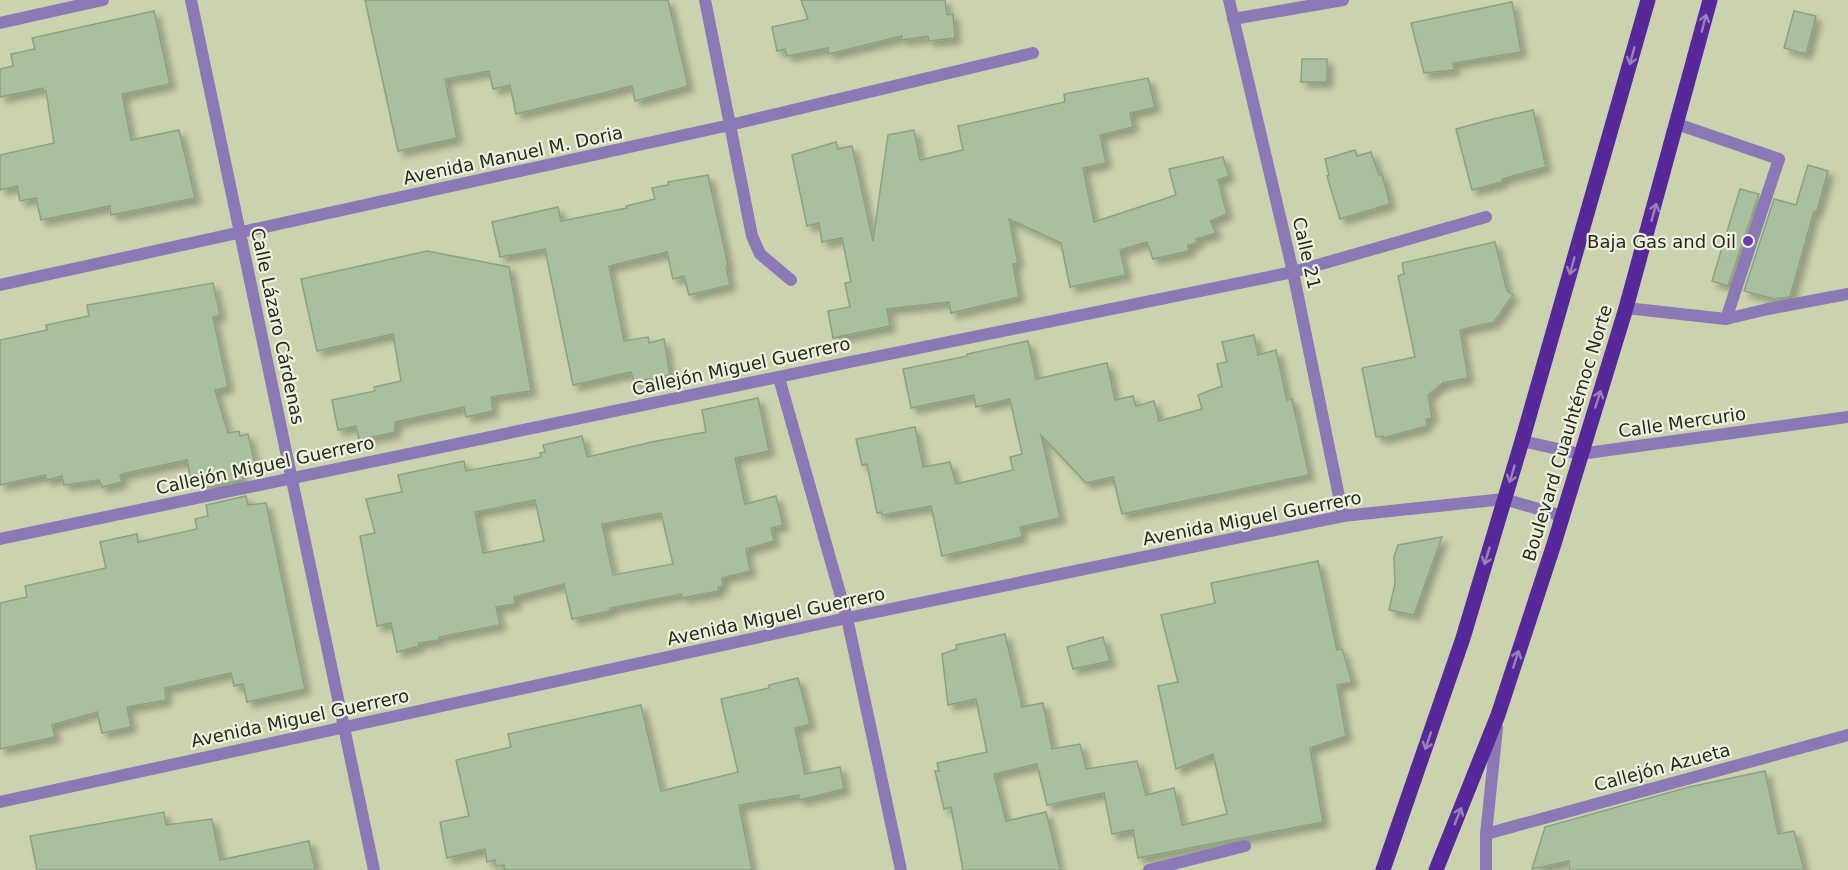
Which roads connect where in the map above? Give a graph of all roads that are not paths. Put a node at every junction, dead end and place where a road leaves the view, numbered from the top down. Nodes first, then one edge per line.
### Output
1 (103, 0) edge
2 (191, 0) edge
3 (705, 0) edge
4 (1229, 0) edge
5 (1343, 0) edge
6 (1648, 0) edge
7 (1710, 0) edge
8 (1233, 19) junction
9 (0, 23) edge
10 (1033, 53) dead end
11 (1677, 124) junction
12 (730, 125) junction
13 (1486, 217) dead end
14 (240, 234) junction
15 (1293, 272) junction
16 (791, 280) dead end
17 (0, 285) edge
18 (1848, 294) edge
19 (1626, 308) junction
20 (1726, 320) junction
21 (779, 378) junction
22 (1848, 417) edge
23 (1522, 441) junction
24 (1580, 454) junction
25 (291, 478) junction
26 (1504, 500) junction
27 (1343, 516) junction
28 (1562, 516) junction
29 (0, 539) edge
30 (847, 618) junction
31 (1498, 715) junction
32 (344, 727) junction
33 (1848, 735) edge
34 (0, 802) edge
35 (1486, 834) junction
36 (1245, 846) dead end
37 (374, 870) edge
38 (901, 870) edge
39 (1149, 870) edge
40 (1383, 870) edge
41 (1436, 870) edge
42 (1486, 870) edge

1 - 9 street
2 - 14 street, Calle Lázaro Cárdenas
3 - 12 street
4 - 8 street, Calle 21
5 - 8 street
6 -> 23 main road
11 -> 7 main road, Boulevard Cuauhtémoc Norte
8 - 15 street, Calle 21
10 - 12 street, Avenida Manuel M. Doria
19 -> 11 main road, Boulevard Cuauhtémoc Norte
11 - 20 street
12 - 14 street, Avenida Manuel M. Doria
12 - 16 street
13 - 15 street, Callejón Miguel Guerrero
14 - 17 street, Avenida Manuel M. Doria
14 - 25 street, Calle Lázaro Cárdenas
15 - 21 street, Callejón Miguel Guerrero
15 - 27 street, Calle 21
18 - 20 street
19 - 20 street
24 -> 19 main road, Boulevard Cuauhtémoc Norte
21 - 25 street, Callejón Miguel Guerrero
21 - 30 street
22 - 24 street, Calle Mercurio
23 - 24 street, Calle Mercurio
23 -> 26 main road
24 - 28 main road, Boulevard Cuauhtémoc Norte
25 - 29 street, Callejón Miguel Guerrero
25 - 32 street, Calle Lázaro Cárdenas
26 - 27 street, Avenida Miguel Guerrero
26 - 28 street, Avenida Miguel Guerrero
26 -> 40 main road
27 - 30 street, Avenida Miguel Guerrero
31 -> 28 main road, Boulevard Cuauhtémoc Norte
30 - 32 street, Avenida Miguel Guerrero
30 - 38 street
31 - 35 street
41 -> 31 main road, Boulevard Cuauhtémoc Norte
32 - 34 street, Avenida Miguel Guerrero
32 - 37 street, Calle Lázaro Cárdenas
33 - 35 street, Callejón Azueta
35 - 42 street
36 - 39 street

